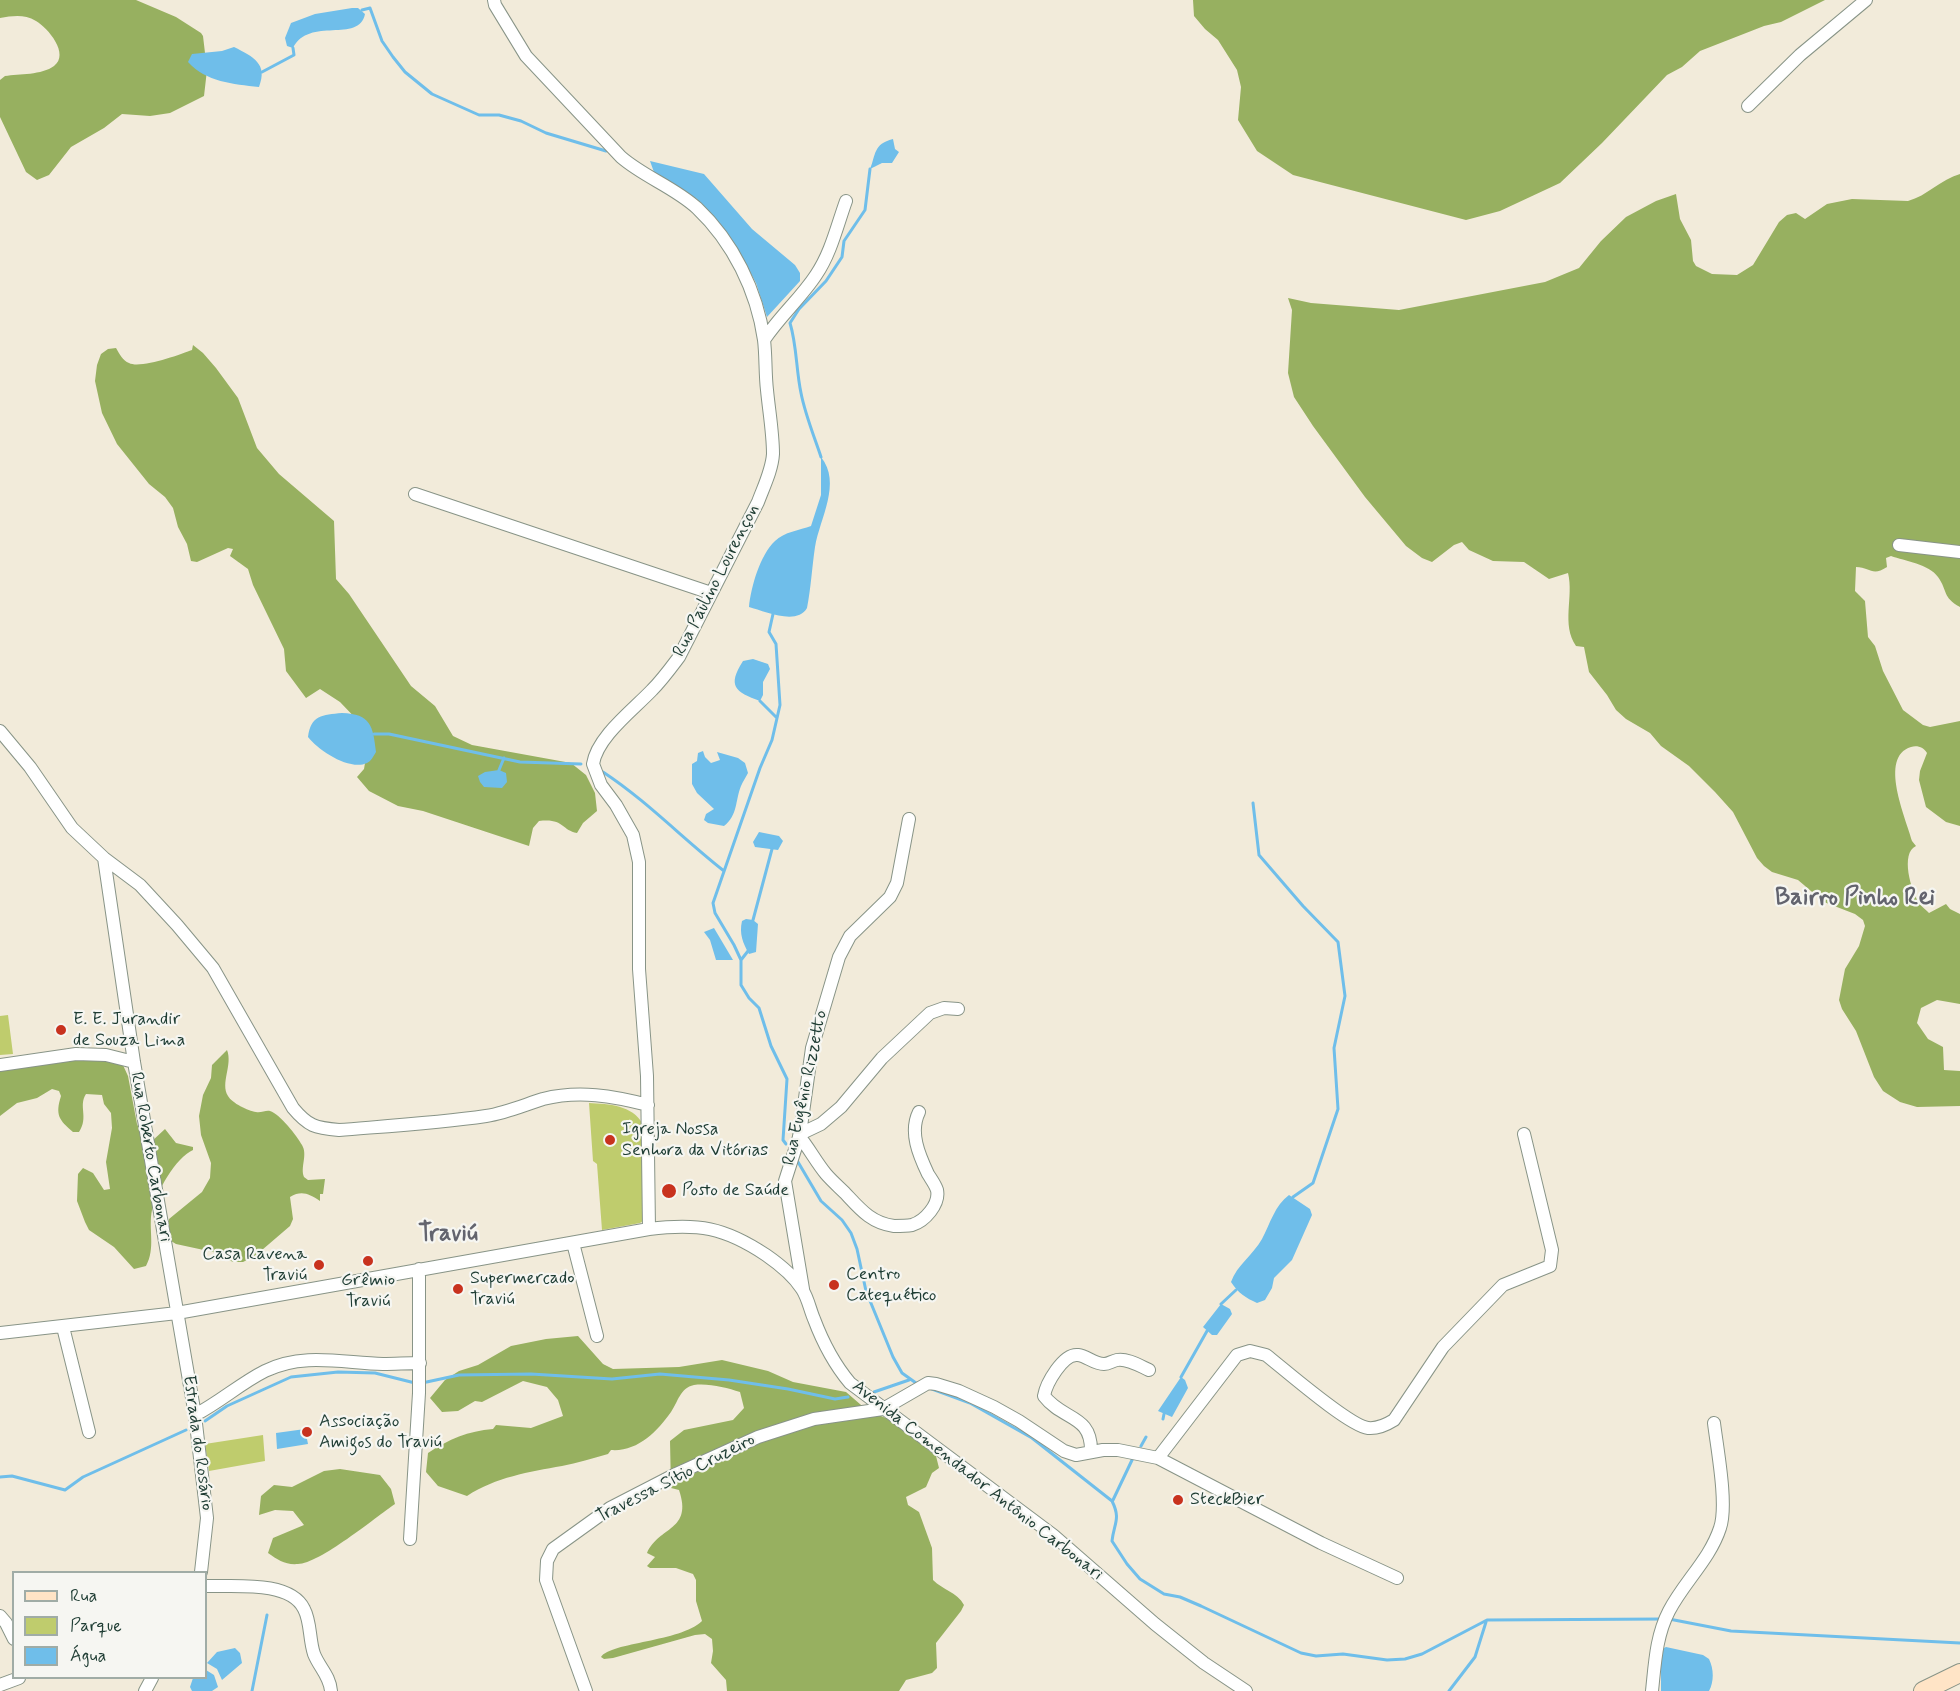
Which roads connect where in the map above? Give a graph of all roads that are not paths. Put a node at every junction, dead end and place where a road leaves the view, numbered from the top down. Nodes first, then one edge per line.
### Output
1 (494, 0) edge
2 (1866, 0) edge
3 (1748, 106) dead end
4 (846, 201) dead end
5 (764, 340) junction
6 (415, 494) dead end
7 (1899, 544) dead end
8 (1960, 552) edge
9 (711, 593) junction
10 (0, 731) edge
11 (909, 819) dead end
12 (104, 858) junction
13 (957, 1009) dead end
14 (134, 1062) junction
15 (0, 1065) edge
16 (648, 1105) junction
17 (919, 1112) dead end
18 (1524, 1134) dead end
19 (800, 1135) junction
20 (649, 1228) junction
21 (573, 1242) junction
22 (419, 1269) junction
23 (803, 1290) junction
24 (177, 1313) junction
25 (63, 1327) junction
26 (0, 1333) edge
27 (597, 1336) dead end
28 (420, 1362) junction
29 (1149, 1370) dead end
30 (883, 1409) junction
31 (195, 1415) junction
32 (1714, 1423) dead end
33 (89, 1432) dead end
34 (1091, 1452) junction
35 (1158, 1458) junction
36 (410, 1539) dead end
37 (201, 1571) edge
38 (1397, 1578) dead end
39 (207, 1586) edge
40 (0, 1616) edge
41 (12, 1635) edge
42 (1960, 1673) edge
43 (14, 1679) edge
44 (0, 1685) edge
45 (331, 1691) edge
46 (586, 1691) edge
47 (1246, 1691) edge
48 (1652, 1691) edge
49 (1923, 1691) edge

1 - 5 street, Rua Paulino Lourençon
2 - 3 street
4 - 5 street
5 - 9 street, Rua Paulino Lourençon
6 - 9 street
7 - 8 street
9 - 16 street, Rua Paulino Lourençon
10 - 12 street
11 - 19 street, Rua Eugênio Rizzetto
12 - 14 street, Rua Roberto Carbonari
12 - 16 street
13 - 19 street
14 - 15 street
14 - 24 street, Rua Roberto Carbonari
16 - 20 street, Rua Paulino Lourençon
17 - 19 street
18 - 35 street
19 - 23 street, Rua Eugênio Rizzetto
20 - 21 street, Avenida Comendador Antônio Carbonari
20 - 23 street, Avenida Comendador Antônio Carbonari
21 - 22 street, Avenida Comendador Antônio Carbonari
21 - 27 street
22 - 24 street, Avenida Comendador Antônio Carbonari
22 - 28 street
23 - 30 street, Avenida Comendador Antônio Carbonari
24 - 25 street, Avenida Comendador Antônio Carbonari
24 - 31 street, Estrada do Rosário
25 - 26 street, Avenida Comendador Antônio Carbonari
25 - 33 street
28 - 31 street
28 - 36 street
29 - 34 street
30 - 34 street
30 - 46 street, Travessa Sítio Cruzeiro
30 - 47 street, Avenida Comendador Antônio Carbonari
31 - 37 street, Estrada do Rosário
32 - 48 street
34 - 35 street
35 - 38 street
39 - 45 street
40 - 41 street
42 - 49 main road
43 - 44 street

